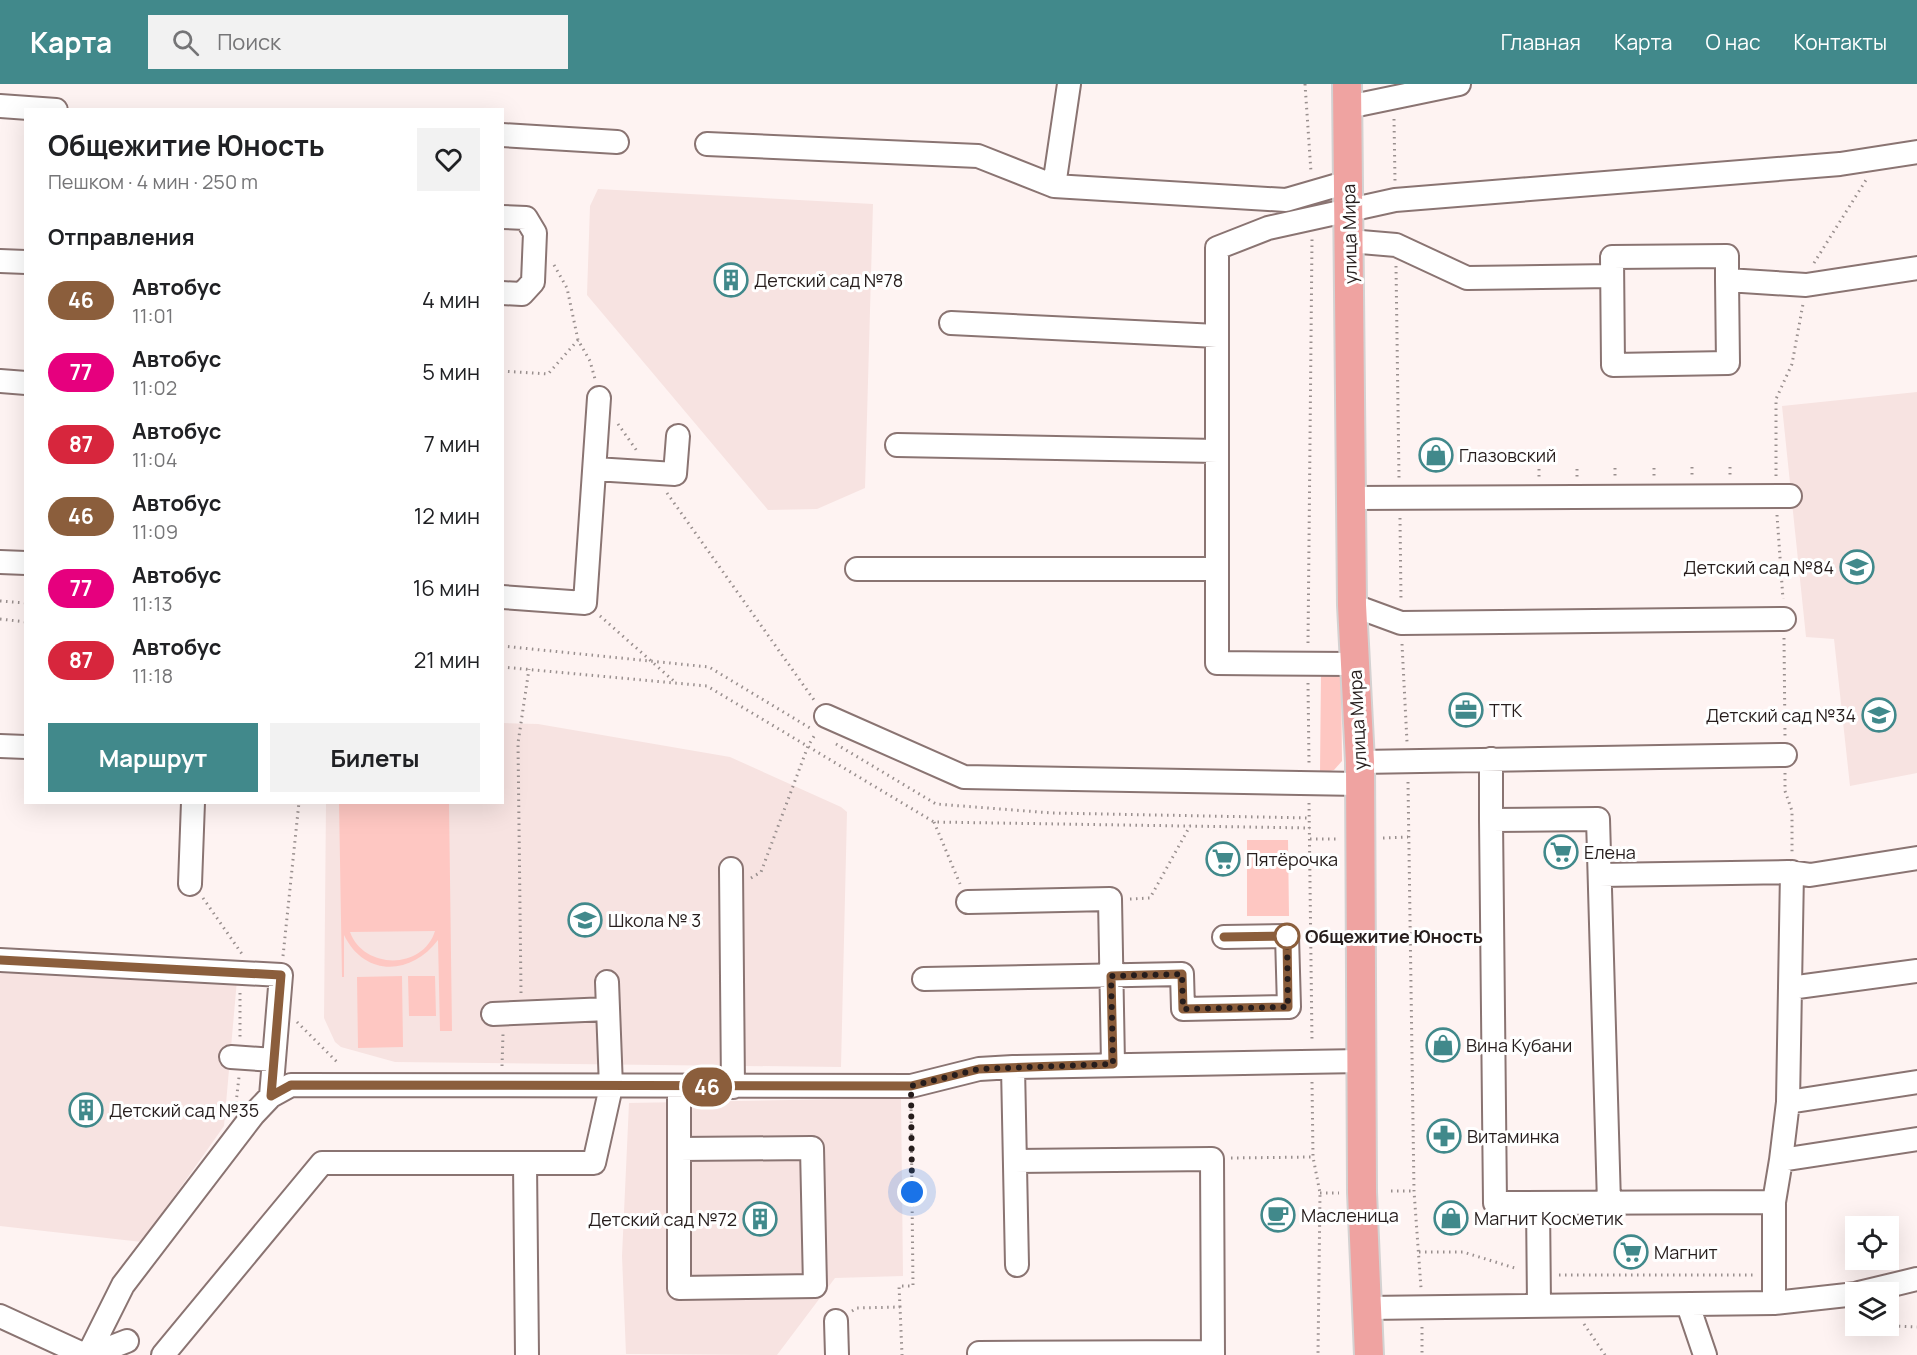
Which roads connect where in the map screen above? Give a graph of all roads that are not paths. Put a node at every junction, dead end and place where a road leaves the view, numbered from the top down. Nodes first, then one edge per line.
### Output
1 (1069, 84) edge
2 (1458, 84) edge
3 (1347, 95) edge
4 (0, 106) edge
5 (28, 108) edge
6 (504, 135) edge
7 (617, 142) dead end
8 (707, 144) dead end
9 (1917, 153) edge
10 (1348, 182) junction
11 (1054, 186) junction
12 (1348, 211) junction
13 (504, 217) edge
14 (1349, 242) junction
15 (0, 261) edge
16 (24, 262) edge
17 (1917, 268) edge
18 (1612, 276) junction
19 (1727, 280) junction
20 (504, 293) edge
21 (951, 323) dead end
22 (1217, 336) junction
23 (0, 381) edge
24 (24, 383) edge
25 (599, 398) road end
26 (678, 436) dead end
27 (897, 445) dead end
28 (1217, 451) junction
29 (595, 469) junction
30 (1790, 496) dead end
31 (1352, 498) junction
32 (0, 562) edge
33 (24, 563) edge
34 (857, 569) dead end
35 (1217, 569) junction
36 (504, 597) edge
37 (1352, 605) junction
38 (1784, 619) dead end
39 (1353, 664) junction
40 (826, 716) road end
41 (0, 746) edge
42 (24, 747) edge
43 (1785, 755) dead end
44 (1491, 759) junction
45 (1360, 773) junction
46 (193, 804) edge
47 (1491, 820) junction
48 (1917, 858) edge
49 (1792, 872) junction
50 (1600, 875) junction
51 (731, 879) road end
52 (190, 884) dead end
53 (968, 902) road end
54 (1224, 937) dead end
55 (0, 960) edge
56 (1917, 970) edge
57 (1111, 976) junction
58 (924, 979) dead end
59 (607, 982) dead end
60 (1790, 988) junction
61 (608, 1009) junction
62 (506, 1013) road end
63 (231, 1057) dead end
64 (274, 1060) junction
65 (1363, 1061) junction
66 (1113, 1064) junction
67 (1013, 1067) junction
68 (1917, 1082) edge
69 (610, 1087) junction
70 (679, 1087) junction
71 (733, 1087) junction
72 (271, 1096) junction
73 (1788, 1102) junction
74 (1917, 1139) edge
75 (679, 1149) junction
76 (1015, 1161) junction
77 (1781, 1161) junction
78 (525, 1163) junction
79 (1773, 1202) junction
80 (1538, 1203) junction
81 (1609, 1203) junction
82 (1017, 1265) dead end
83 (1917, 1279) edge
84 (1899, 1283) edge
85 (1845, 1294) edge
86 (1774, 1303) junction
87 (1539, 1305) junction
88 (1688, 1305) junction
89 (1367, 1308) junction
90 (0, 1316) edge
91 (836, 1321) road end
92 (127, 1341) dead end
93 (980, 1353) dead end
94 (1213, 1354) edge
95 (88, 1355) edge
96 (163, 1355) edge
97 (527, 1355) edge
98 (837, 1355) edge
99 (1369, 1355) edge
100 (1705, 1355) edge

1 - 11 street
2 - 3 street
3 - 10 main road, улица Мира
4 - 5 street
6 - 7 street
8 - 11 street
9 - 12 street
10 - 11 street
10 - 12 main road, улица Мира
12 - 14 main road, улица Мира
12 - 22 street
13 - 20 street
14 - 18 street
14 - 31 main road, улица Мира
15 - 16 street
17 - 19 street
18 - 19 street
18 - 19 street
21 - 22 street
22 - 28 street
23 - 24 street
25 - 29 street
26 - 29 street
27 - 28 street
28 - 35 street
29 - 36 street
30 - 31 street
31 - 37 main road, улица Мира
32 - 33 street
34 - 35 street
35 - 39 street
37 - 38 street
37 - 39 main road, улица Мира
39 - 45 main road, улица Мира
40 - 45 street
41 - 42 street
43 - 44 street
44 - 45 street
44 - 47 street
45 - 65 main road, улица Мира
46 - 52 street
47 - 50 street
47 - 80 street
48 - 49 street
49 - 50 street
49 - 60 street
50 - 81 street
51 - 71 street
53 - 57 street
54 - 57 street
55 - 64 street
56 - 60 street
57 - 58 street
57 - 66 street
59 - 61 street
60 - 73 street
61 - 62 street
61 - 69 street
63 - 64 street
64 - 72 street
65 - 66 street
65 - 89 main road, улица Мира
66 - 67 street
67 - 71 street
67 - 76 street
68 - 73 street
69 - 70 street
69 - 72 street
69 - 78 street
70 - 71 street
70 - 75 street
72 - 95 street
73 - 77 street
74 - 77 street
75 - 75 street
76 - 82 street
76 - 94 street
77 - 79 street
78 - 96 street
78 - 97 street
79 - 81 street
79 - 86 street
80 - 81 street
80 - 87 street
83 - 84 street
85 - 86 street
86 - 88 street
87 - 88 street
87 - 89 street
88 - 100 street
89 - 99 main road, улица Мира
90 - 95 street
91 - 98 street
92 - 95 street
93 - 94 street

